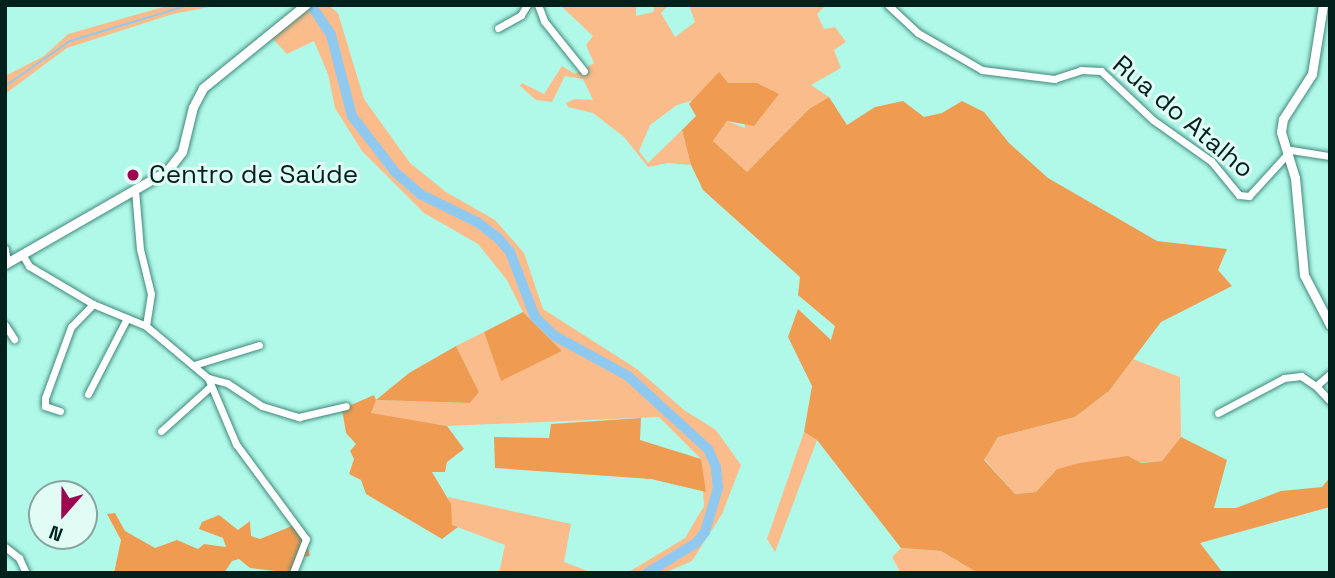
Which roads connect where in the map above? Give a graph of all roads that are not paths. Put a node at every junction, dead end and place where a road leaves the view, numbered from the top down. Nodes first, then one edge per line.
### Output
1 (527, 5) edge
2 (538, 5) edge
3 (888, 5) edge
4 (1323, 5) edge
5 (303, 6) edge
6 (498, 28) dead end
7 (584, 71) dead end
8 (1287, 152) junction
9 (1330, 156) edge
10 (135, 190) junction
11 (5, 249) edge
12 (22, 254) junction
13 (6, 263) edge
14 (93, 304) junction
15 (127, 318) junction
16 (5, 325) edge
17 (1330, 325) edge
18 (146, 326) junction
19 (14, 339) dead end
20 (258, 345) dead end
21 (194, 365) junction
22 (1330, 374) edge
23 (210, 382) junction
24 (1316, 386) junction
25 (88, 394) dead end
26 (1330, 401) edge
27 (346, 406) dead end
28 (60, 411) dead end
29 (1218, 413) dead end
30 (161, 431) dead end
31 (5, 547) edge
32 (26, 573) edge
33 (293, 573) edge

1 - 6 street
2 - 7 street
3 - 8 street, Rua do Atalho
4 - 8 main road
5 - 10 main road
8 - 9 street
8 - 17 main road
10 - 12 main road
10 - 18 street
11 - 13 street
12 - 13 main road
12 - 14 street
14 - 15 street
14 - 28 street
15 - 18 street
15 - 25 street
16 - 19 street
18 - 21 street
20 - 21 street
21 - 23 street
22 - 24 street
23 - 27 street
23 - 30 street
23 - 33 street
24 - 26 street
24 - 29 street
31 - 32 street

